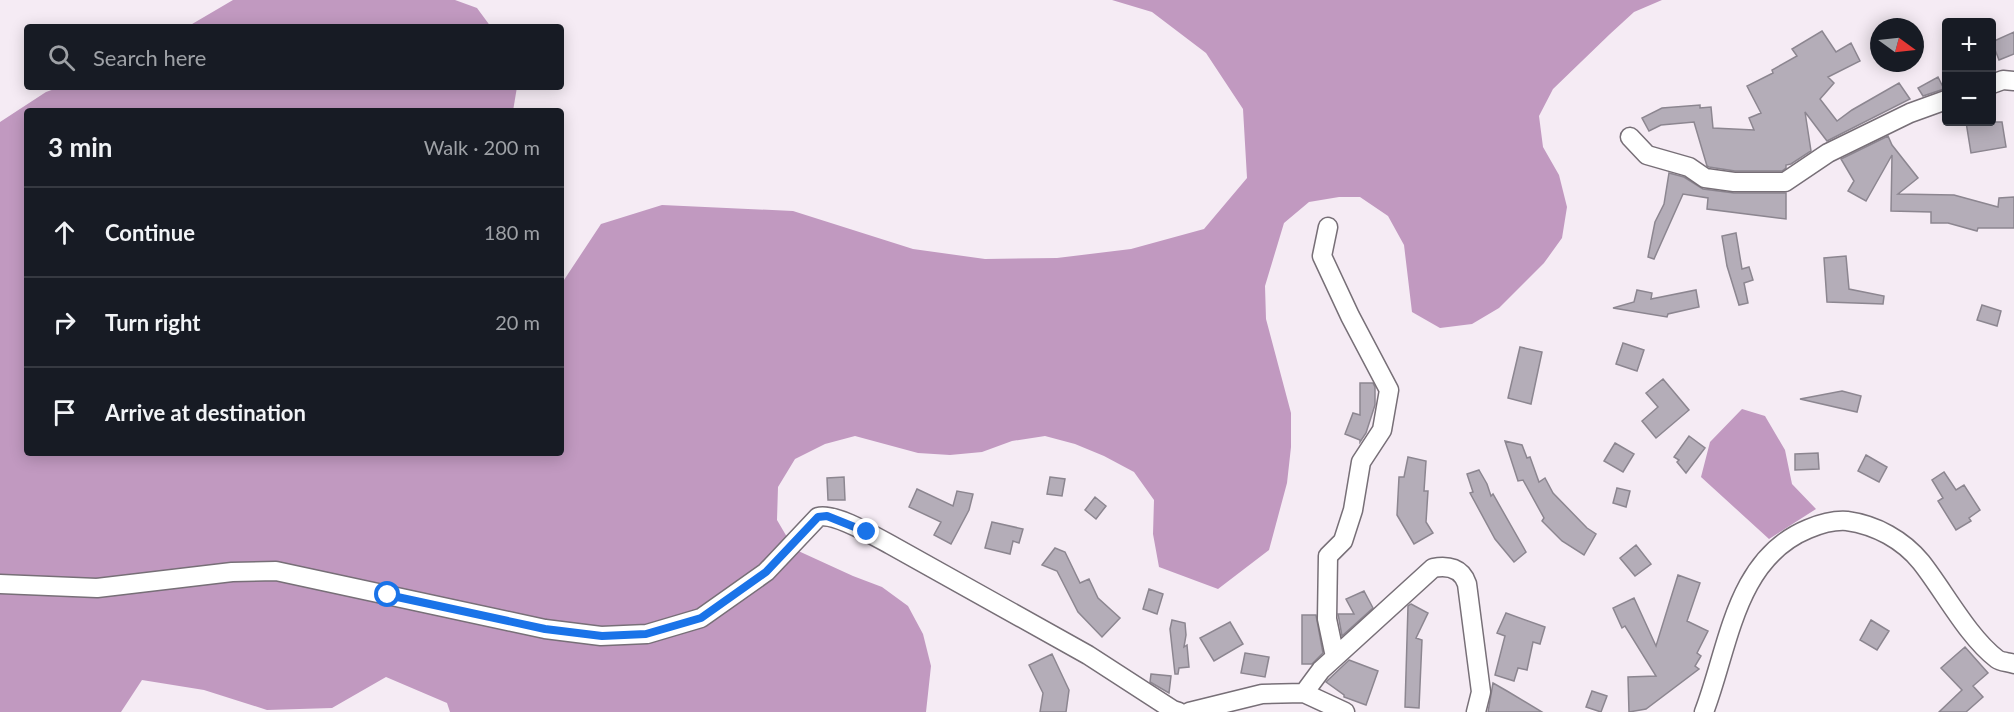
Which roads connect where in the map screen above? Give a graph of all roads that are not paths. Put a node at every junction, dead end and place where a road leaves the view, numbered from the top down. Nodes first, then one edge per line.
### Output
1 (2014, 81) edge
2 (1996, 83) edge
3 (1942, 102) edge
4 (1630, 137) dead end
5 (1328, 227) dead end
6 (0, 584) edge
7 (1335, 657) junction
8 (2014, 664) edge
9 (1304, 693) junction
10 (1262, 703) edge
11 (1168, 709) edge
12 (1189, 712) edge
13 (1345, 712) edge
14 (1476, 712) edge
15 (1704, 712) edge

1 - 2 street
3 - 4 street
5 - 7 street
6 - 11 street
7 - 9 street
7 - 14 street
8 - 15 street
9 - 10 street
9 - 13 street
10 - 12 street

